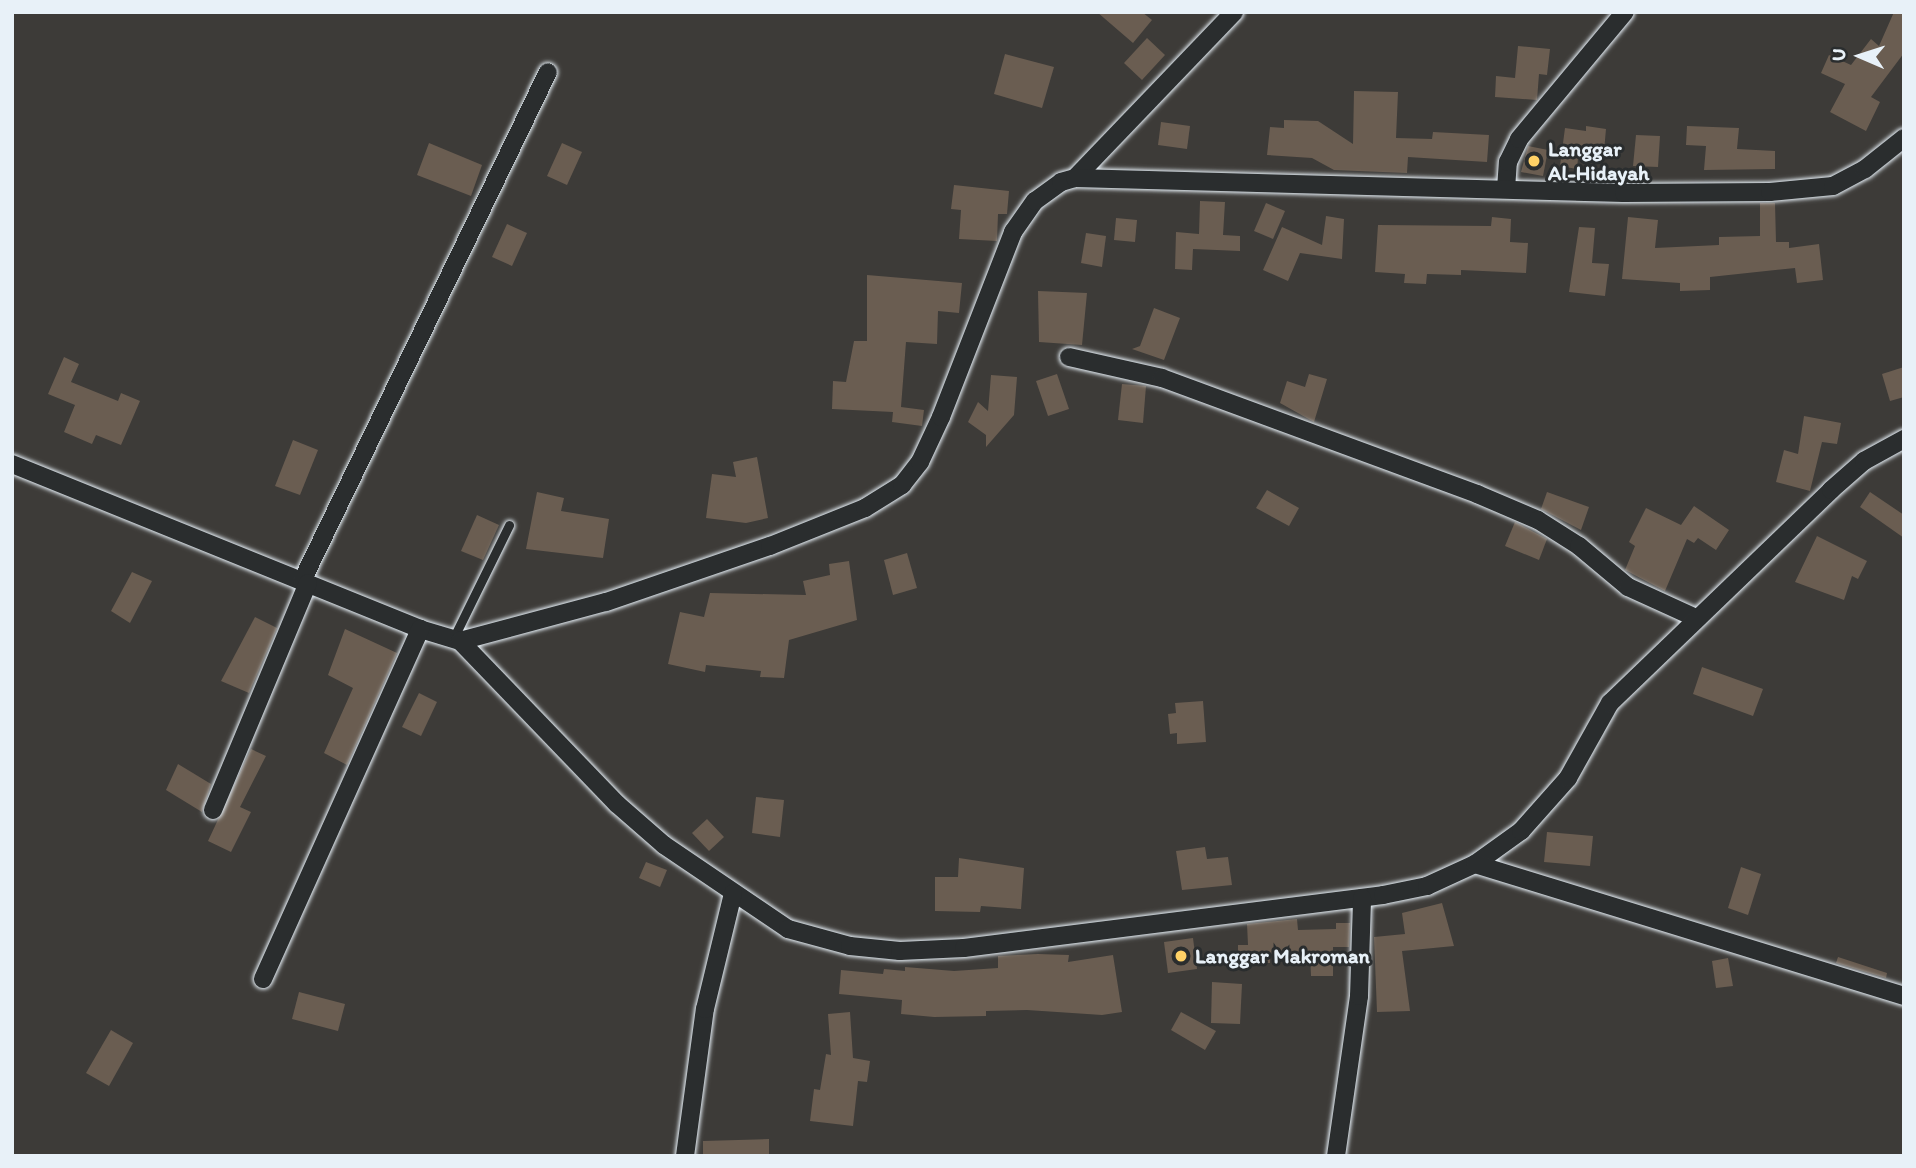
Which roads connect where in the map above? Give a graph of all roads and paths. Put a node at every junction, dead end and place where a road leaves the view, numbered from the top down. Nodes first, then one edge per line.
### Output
1 (1234, 12) edge
2 (1625, 12) edge
3 (548, 72) dead end
4 (1904, 138) edge
5 (1075, 178) junction
6 (1506, 189) junction
7 (1069, 357) dead end
8 (1904, 439) edge
9 (12, 464) edge
10 (509, 526) dead end
11 (305, 582) junction
12 (1696, 618) junction
13 (420, 629) junction
14 (456, 640) junction
15 (213, 810) dead end
16 (1475, 864) junction
17 (733, 893) junction
18 (1362, 898) junction
19 (263, 979) dead end
20 (1904, 996) edge
21 (685, 1156) edge
22 (1336, 1156) edge

1 - 5 street
2 - 6 street
3 - 11 street
4 - 6 street
5 - 6 street
5 - 14 street
7 - 12 street
8 - 12 street
9 - 11 street
10 - 14 lane
11 - 13 street
11 - 15 street
12 - 16 street
13 - 14 street
13 - 19 street
14 - 17 street
16 - 18 street
16 - 20 street
17 - 18 street
17 - 21 street
18 - 22 street

